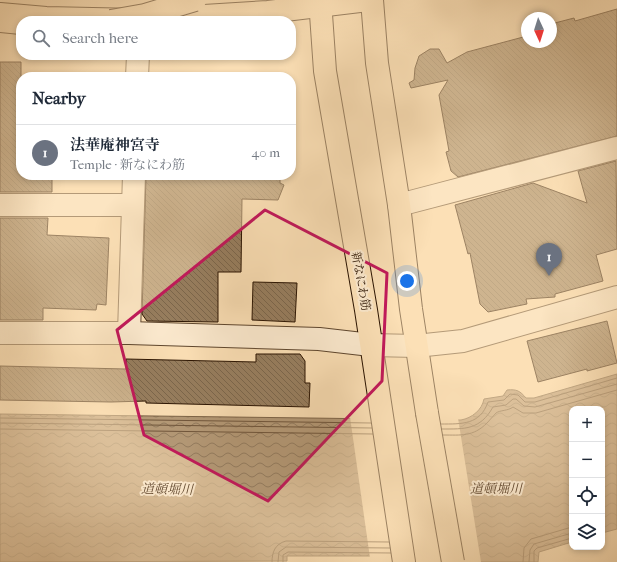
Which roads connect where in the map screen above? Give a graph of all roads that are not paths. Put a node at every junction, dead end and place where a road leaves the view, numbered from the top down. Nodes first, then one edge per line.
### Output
1 (195, 0) edge
2 (368, 0) edge
3 (372, 0) edge
4 (320, 3) edge
5 (0, 14) edge
6 (23, 16) edge
7 (140, 16) edge
8 (211, 16) edge
9 (0, 21) edge
10 (16, 23) edge
11 (138, 60) edge
12 (137, 72) edge
13 (617, 148) edge
14 (134, 180) edge
15 (0, 205) edge
16 (132, 205) junction
17 (399, 205) junction
18 (617, 297) edge
19 (0, 333) edge
20 (129, 334) junction
21 (371, 345) junction
22 (416, 346) junction
23 (404, 562) edge
24 (453, 562) edge

1 - 7 main road, bridge
2 - 4 main road
3 - 17 main road
4 - 8 main road
4 - 21 main road, 新なにわ筋
5 - 6 main road
9 - 10 main road
11 - 12 street
13 - 17 street
14 - 16 street
15 - 16 street
16 - 20 street
17 - 22 main road
18 - 22 street
19 - 20 street
20 - 21 street
21 - 22 street
21 - 23 main road, 新なにわ筋
22 - 24 main road, bridge

